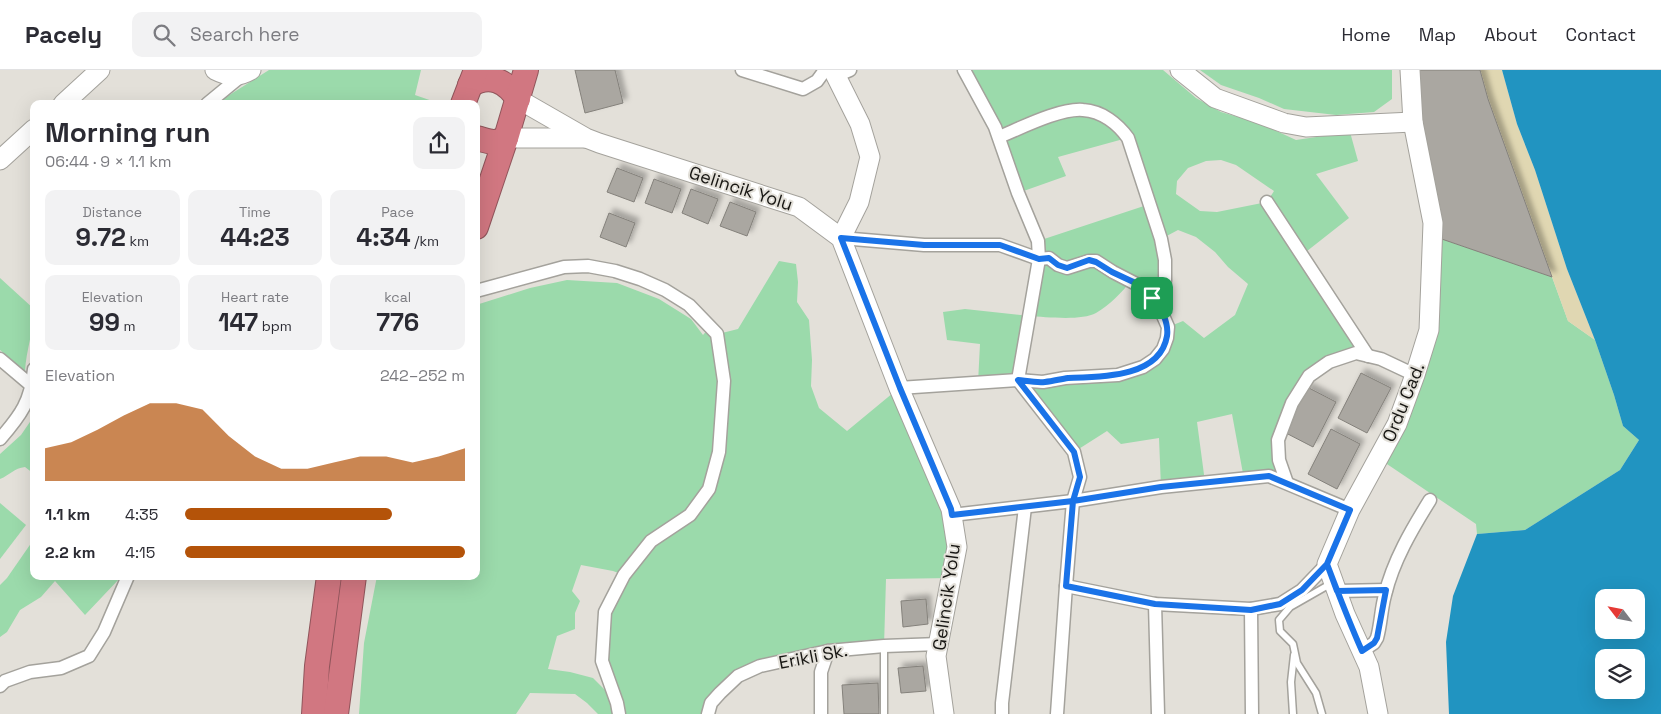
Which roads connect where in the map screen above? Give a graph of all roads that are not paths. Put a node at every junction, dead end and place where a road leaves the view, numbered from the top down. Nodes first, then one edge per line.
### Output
1 (100, 70) edge
2 (215, 70) edge
3 (526, 70) edge
4 (742, 70) edge
5 (964, 70) edge
6 (1180, 70) edge
7 (1410, 70) edge
8 (836, 71) edge
9 (246, 73) edge
10 (469, 86) edge
11 (518, 99) junction
12 (66, 100) edge
13 (212, 100) edge
14 (1413, 122) junction
15 (30, 134) edge
16 (999, 137) junction
17 (506, 138) junction
18 (586, 138) junction
19 (480, 139) edge
20 (0, 160) edge
21 (1267, 202) dead end
22 (480, 215) edge
23 (841, 238) junction
24 (1039, 259) junction
25 (480, 290) edge
26 (1152, 298) junction
27 (1368, 356) junction
28 (0, 359) edge
29 (1415, 375) junction
30 (1018, 380) junction
31 (30, 384) edge
32 (900, 388) junction
33 (30, 393) edge
34 (0, 439) edge
35 (1287, 483) junction
36 (1430, 500) dead end
37 (1073, 501) junction
38 (1026, 507) junction
39 (1350, 510) junction
40 (952, 515) junction
41 (1327, 564) junction
42 (126, 580) edge
43 (328, 580) edge
44 (353, 580) edge
45 (1066, 586) junction
46 (1335, 586) junction
47 (1386, 590) junction
48 (1155, 604) junction
49 (1251, 610) junction
50 (939, 644) junction
51 (884, 646) junction
52 (1295, 650) junction
53 (828, 651) junction
54 (1362, 651) junction
55 (0, 686) edge
56 (314, 714) edge
57 (336, 714) edge
58 (619, 714) edge
59 (708, 714) edge
60 (821, 714) edge
61 (884, 714) edge
62 (944, 714) edge
63 (1002, 714) edge
64 (1057, 714) edge
65 (1158, 714) edge
66 (1252, 714) edge
67 (1293, 714) edge
68 (1322, 714) edge
69 (1378, 714) edge

1 - 12 main road
2 - 9 main road
3 - 11 highway
4 - 8 street
5 - 16 street
6 - 14 main road
7 - 14 main road, Ordu Cad.
8 - 23 main road
9 - 13 street
10 - 11 highway
11 - 17 highway
11 - 18 main road
14 - 29 main road, Ordu Cad.
15 - 20 main road
16 - 24 street
16 - 26 street
17 - 18 main road
17 - 19 highway
17 - 22 highway
18 - 23 main road, Gelincik Yolu
21 - 27 street
23 - 24 street
23 - 32 main road, Gelincik Yolu
24 - 26 street
24 - 30 street
25 - 58 street
26 - 30 street
27 - 29 street
27 - 35 street
28 - 31 street
29 - 39 main road, Ordu Cad.
30 - 32 street
30 - 37 street
32 - 40 main road, Gelincik Yolu
33 - 34 street
35 - 37 street
35 - 39 street
36 - 47 street
37 - 38 street
37 - 45 street
38 - 40 street
38 - 63 street
39 - 41 main road, Ordu Cad.
40 - 50 main road, Gelincik Yolu
41 - 46 main road
41 - 49 street
42 - 55 street
43 - 56 highway
44 - 57 highway
45 - 48 street
45 - 64 street
46 - 47 street
46 - 52 lane
46 - 54 main road
47 - 54 street
48 - 49 street
48 - 65 street
49 - 66 street
50 - 51 street, Erikli Sk.
50 - 62 main road, Gelincik Yolu
51 - 53 street, Erikli Sk.
51 - 61 lane
52 - 67 lane
52 - 68 lane
53 - 59 street, Erikli Sk.
53 - 60 street
54 - 69 main road

